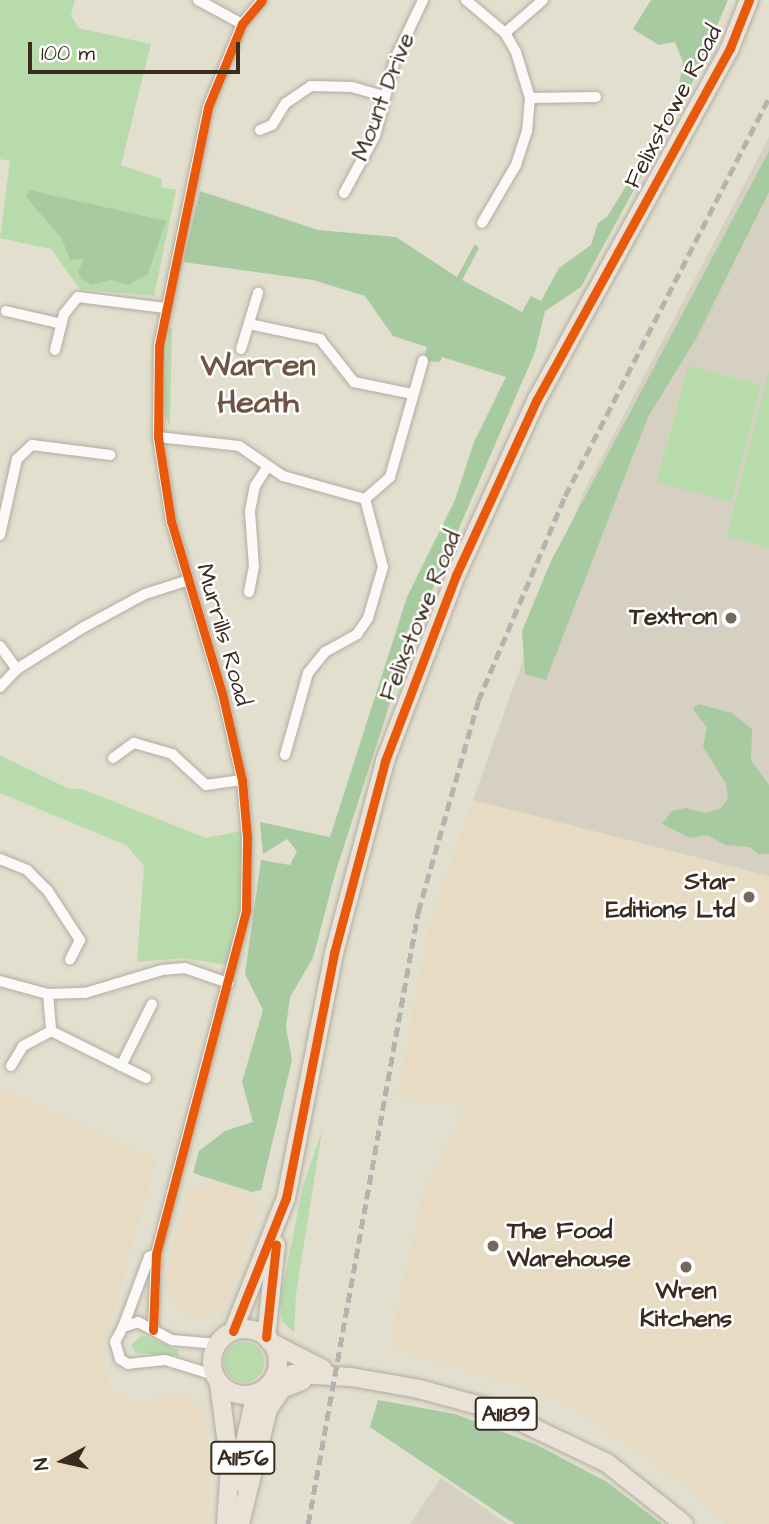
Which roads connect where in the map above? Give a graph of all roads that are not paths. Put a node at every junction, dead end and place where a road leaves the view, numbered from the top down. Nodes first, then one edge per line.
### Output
1 (198, 0) edge
2 (262, 0) edge
3 (423, 0) edge
4 (466, 0) edge
5 (544, 0) edge
6 (749, 0) edge
7 (243, 24) junction
8 (505, 33) junction
9 (384, 96) junction
10 (596, 97) dead end
11 (530, 98) junction
12 (260, 130) dead end
13 (344, 193) dead end
14 (482, 223) dead end
15 (258, 293) dead end
16 (165, 308) junction
17 (6, 311) dead end
18 (62, 324) junction
19 (249, 324) junction
20 (242, 349) dead end
21 (55, 350) dead end
22 (423, 361) dead end
23 (412, 394) junction
24 (158, 437) junction
25 (110, 455) dead end
26 (268, 466) junction
27 (365, 499) junction
28 (0, 535) edge
29 (186, 580) junction
30 (249, 592) dead end
31 (0, 646) edge
32 (16, 669) junction
33 (0, 687) edge
34 (285, 755) dead end
35 (113, 758) dead end
36 (243, 780) junction
37 (0, 859) edge
38 (70, 960) dead end
39 (0, 981) edge
40 (228, 983) junction
41 (48, 994) junction
42 (152, 1004) dead end
43 (51, 1031) junction
44 (11, 1066) dead end
45 (121, 1066) junction
46 (146, 1078) dead end
47 (281, 1214) junction
48 (156, 1254) junction
49 (123, 1327) junction
50 (153, 1330) junction
51 (233, 1331) junction
52 (268, 1339) junction
53 (217, 1344) junction
54 (322, 1375) junction
55 (351, 1377) junction
56 (216, 1379) junction
57 (274, 1379) junction
58 (256, 1393) junction
59 (226, 1524) edge
60 (240, 1524) edge
61 (684, 1524) edge

1 - 7 street
2 - 7 street, Murrills Road
3 - 9 street, Mount Drive
4 - 8 street
5 - 8 street
6 - 47 main road, Felixstowe Road
7 - 16 street, Murrills Road
8 - 11 street
9 - 12 street
9 - 13 street, Mount Drive
10 - 11 street
11 - 14 street
15 - 19 street
16 - 18 street
16 - 24 street, Murrills Road
17 - 18 street
18 - 21 street
19 - 20 street
19 - 23 street
22 - 23 street
23 - 27 street
24 - 26 street
24 - 29 street, Murrills Road
25 - 28 street
26 - 27 street
26 - 30 street
27 - 34 street
29 - 32 street
29 - 36 street, Murrills Road
31 - 32 street
32 - 33 street
35 - 36 street
36 - 40 street, Murrills Road
37 - 38 street
39 - 41 street
40 - 41 street
40 - 48 street, Murrills Road
41 - 43 street
42 - 45 street
43 - 44 street
43 - 45 street
45 - 46 street
47 - 51 main road, Felixstowe Road
47 - 52 main road, Felixstowe Road
48 - 49 street, Murrills Road
48 - 50 street, Murrills Road
49 - 50 street
49 - 56 street
50 - 53 street
51 - 52 main road
51 - 53 main road
52 - 55 main road, A1189
52 - 57 main road
53 - 56 main road
54 - 55 main road, A1189
54 - 57 main road, A1189
54 - 60 main road
55 - 61 main road, A1189
56 - 58 main road
56 - 59 main road, A1156
57 - 58 main road
58 - 60 main road, A1156

